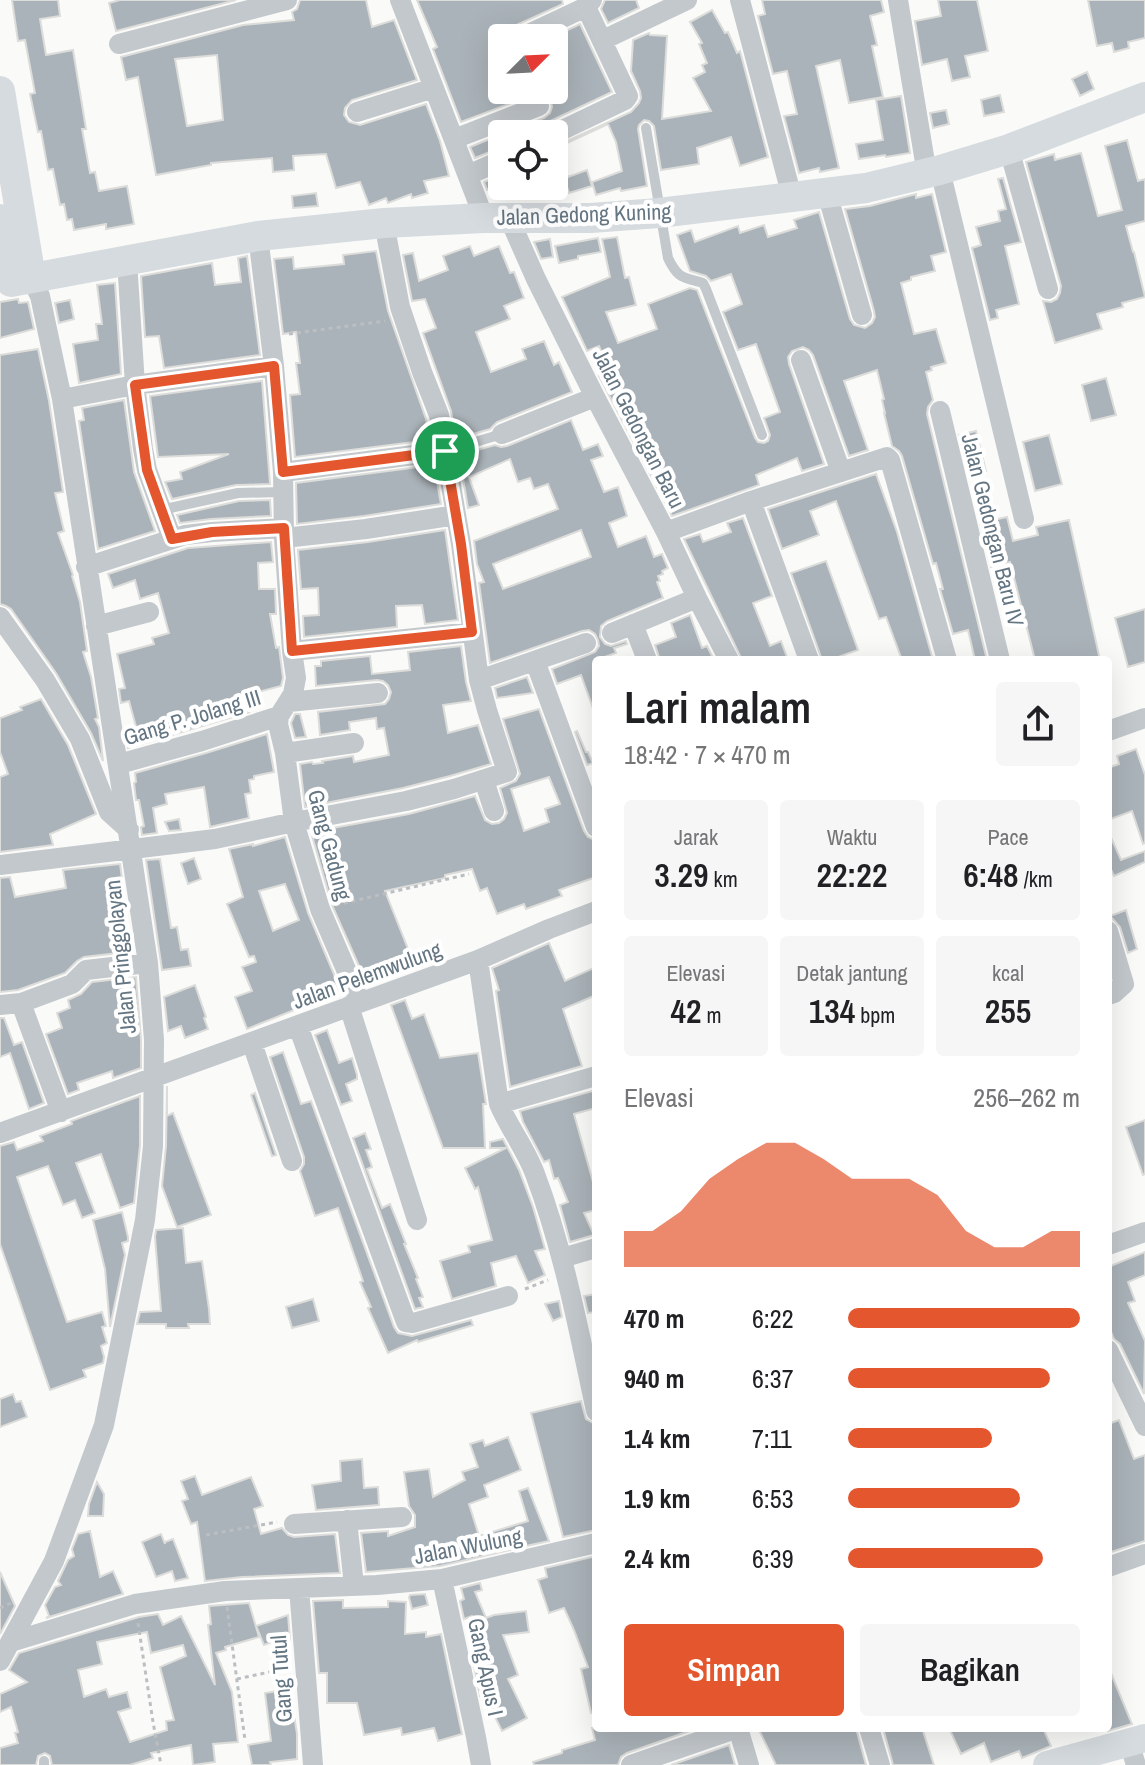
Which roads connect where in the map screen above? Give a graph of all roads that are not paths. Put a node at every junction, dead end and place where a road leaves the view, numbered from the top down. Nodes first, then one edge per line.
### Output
1 (287, 0) edge
2 (400, 0) edge
3 (687, 0) edge
4 (740, 0) edge
5 (898, 0) edge
6 (589, 4) edge
7 (548, 24) edge
8 (603, 40) junction
9 (119, 44) dead end
10 (434, 88) junction
11 (1, 97) edge
12 (1145, 97) edge
13 (538, 104) edge
14 (357, 112) dead end
15 (568, 127) edge
16 (646, 128) dead end
17 (454, 139) junction
18 (1009, 149) junction
19 (488, 166) edge
20 (934, 172) junction
21 (468, 175) junction
22 (827, 193) junction
23 (792, 197) junction
24 (659, 213) junction
25 (496, 218) junction
26 (384, 223) junction
27 (258, 236) junction
28 (1, 240) edge
29 (127, 261) junction
30 (14, 282) edge
31 (1048, 289) dead end
32 (862, 315) dead end
33 (801, 360) dead end
34 (274, 366) junction
35 (135, 385) junction
36 (595, 397) junction
37 (62, 399) junction
38 (940, 411) dead end
39 (502, 434) joint
40 (762, 435) dead end
41 (445, 451) junction
42 (841, 472) junction
43 (283, 482) junction
44 (751, 501) junction
45 (161, 510) junction
46 (456, 515) junction
47 (1024, 519) dead end
48 (666, 532) junction
49 (284, 533) junction
50 (172, 539) junction
51 (86, 567) junction
52 (697, 598) junction
53 (149, 612) dead end
54 (0, 617) edge
55 (633, 624) junction
56 (96, 626) junction
57 (472, 632) junction
58 (612, 633) dead end
59 (586, 643) dead end
60 (292, 651) junction
61 (645, 656) edge
62 (727, 656) edge
63 (808, 656) edge
64 (946, 656) edge
65 (999, 656) edge
66 (535, 661) junction
67 (479, 680) junction
68 (378, 693) dead end
69 (284, 709) junction
70 (1145, 718) edge
71 (1112, 730) edge
72 (354, 743) dead end
73 (285, 753) junction
74 (119, 764) junction
75 (484, 780) junction
76 (494, 811) dead end
77 (592, 816) edge
78 (294, 822) junction
79 (130, 840) junction
80 (0, 865) edge
81 (592, 913) edge
82 (1112, 944) edge
83 (478, 960) junction
84 (148, 963) junction
85 (1112, 994) edge
86 (21, 1003) junction
87 (354, 1004) junction
88 (0, 1005) edge
89 (298, 1026) junction
90 (252, 1043) junction
91 (592, 1077) edge
92 (153, 1078) junction
93 (499, 1104) junction
94 (61, 1112) junction
95 (0, 1133) edge
96 (292, 1161) dead end
97 (417, 1220) dead end
98 (1145, 1233) edge
99 (1112, 1244) edge
100 (592, 1250) edge
101 (564, 1266) junction
102 (508, 1296) road end
103 (1112, 1358) edge
104 (592, 1393) edge
105 (1145, 1426) edge
106 (402, 1517) dead end
107 (347, 1520) junction
108 (294, 1524) road end
109 (592, 1544) edge
110 (1145, 1554) edge
111 (1112, 1566) edge
112 (442, 1579) junction
113 (354, 1586) junction
114 (299, 1588) junction
115 (11, 1642) junction
116 (0, 1661) edge
117 (726, 1732) edge
118 (739, 1732) edge
119 (870, 1732) edge
120 (1137, 1748) edge
121 (313, 1765) edge
122 (481, 1765) edge
123 (631, 1765) edge
124 (749, 1765) edge
125 (880, 1765) edge
126 (1047, 1765) edge

1 - 9 street
2 - 10 street, Jalan Gedongan Baru
3 - 8 street
4 - 23 street
5 - 20 street
6 - 7 street
6 - 8 street
8 - 15 street
10 - 14 street
10 - 17 street, Jalan Gedongan Baru
11 - 30 main road
12 - 18 main road, Jalan Gedong Kuning
13 - 17 street
16 - 24 lane
17 - 21 street, Jalan Gedongan Baru
18 - 20 main road, Jalan Gedong Kuning
18 - 31 street
19 - 21 street
20 - 22 main road, Jalan Gedong Kuning
20 - 47 street
21 - 25 street, Jalan Gedongan Baru
22 - 23 main road, Jalan Gedong Kuning
22 - 32 street
23 - 24 main road, Jalan Gedong Kuning
24 - 25 main road, Jalan Gedong Kuning
24 - 40 lane
25 - 26 main road, Jalan Gedong Kuning
25 - 36 street, Jalan Gedongan Baru
26 - 27 main road, Jalan Gedong Kuning
26 - 41 street
27 - 29 main road, Jalan Gedong Kuning
27 - 34 street, Gang Gadung
28 - 30 main road
29 - 30 main road, Jalan Gedong Kuning
29 - 35 street
30 - 37 street, Jalan Pringgolayan
33 - 42 street
34 - 35 street
34 - 43 street, Gang Gadung
35 - 37 street
35 - 45 street
36 - 39 street
36 - 48 street, Jalan Gedongan Baru
37 - 51 street, Jalan Pringgolayan
38 - 65 street, Jalan Gedongan Baru IV
39 - 41 lane
41 - 43 street
41 - 46 street
42 - 44 street
42 - 64 street
43 - 45 lane
43 - 49 street, Gang Gadung
44 - 48 street
44 - 63 street
45 - 50 street
46 - 49 street
46 - 57 street
48 - 52 street, Jalan Gedongan Baru
49 - 50 street
49 - 60 street, Gang Gadung
50 - 51 street
51 - 56 street, Jalan Pringgolayan
52 - 55 street
52 - 62 street, Jalan Gedongan Baru
53 - 56 street
54 - 79 street
55 - 58 street
55 - 61 street
56 - 74 street, Jalan Pringgolayan
57 - 60 street
57 - 67 street
59 - 66 street
60 - 69 street, Gang Gadung
66 - 67 street
66 - 77 street
67 - 75 street
68 - 69 street, Gang P. Jolang III
69 - 73 street, Gang Gadung
69 - 74 street, Gang P. Jolang III
70 - 71 street
72 - 73 street
73 - 78 street, Gang Gadung
74 - 79 street, Jalan Pringgolayan
75 - 76 street
75 - 78 street
78 - 79 street
78 - 87 street, Gang Gadung
79 - 80 street
79 - 84 street, Jalan Pringgolayan
81 - 83 street, Jalan Pelemwulung
82 - 85 street
83 - 87 street, Jalan Pelemwulung
83 - 93 street
84 - 86 street
84 - 92 street, Jalan Pringgolayan
86 - 88 street
86 - 94 street
87 - 89 street, Jalan Pelemwulung
87 - 97 street, Gang Gadung
89 - 90 street, Jalan Pelemwulung
89 - 102 street
90 - 92 street, Jalan Pelemwulung
90 - 96 street
91 - 93 street
92 - 94 street, Jalan Pelemwulung
92 - 115 street, Jalan Pringgolayan
93 - 101 street
94 - 95 street, Jalan Pelemwulung
98 - 99 street
100 - 101 street
101 - 104 street
103 - 105 street
106 - 107 street
107 - 108 street
107 - 113 street
109 - 112 street, Jalan Wulung
110 - 111 street
112 - 113 street, Jalan Wulung
112 - 122 street, Gang Apus I
113 - 114 street, Jalan Wulung
114 - 115 street, Jalan Wulung
114 - 121 street, Gang Tutul
115 - 116 street, Jalan Pringgolayan
117 - 123 street
118 - 124 street
119 - 125 street
120 - 126 street

